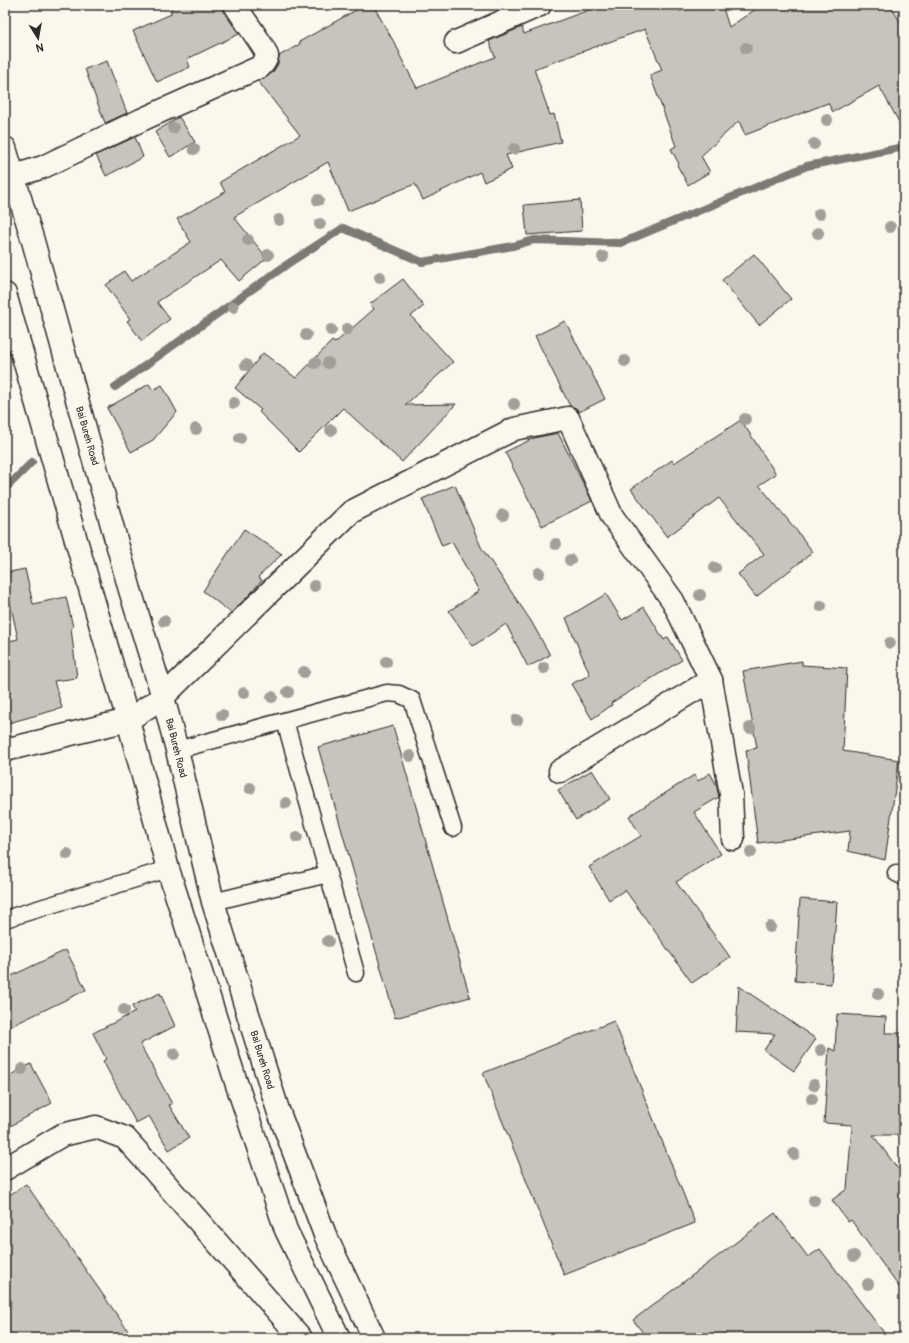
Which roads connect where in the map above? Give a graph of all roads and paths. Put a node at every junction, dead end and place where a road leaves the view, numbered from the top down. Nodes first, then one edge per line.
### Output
1 (235, 5) edge
2 (540, 5) edge
3 (456, 42) dead end
4 (5, 148) edge
5 (9, 178) edge
6 (5, 294) edge
7 (711, 680) junction
8 (163, 697) junction
9 (128, 720) junction
10 (285, 721) junction
11 (5, 750) edge
12 (177, 750) junction
13 (560, 771) dead end
14 (453, 828) dead end
15 (733, 839) dead end
16 (168, 869) junction
17 (328, 874) junction
18 (213, 902) junction
19 (5, 919) edge
20 (356, 973) dead end
21 (5, 1169) edge
22 (368, 1336) edge
23 (301, 1338) edge
24 (338, 1338) edge

1 - 5 main road
2 - 3 main road
4 - 5 main road, Bai Bureh Road
5 - 8 main road, Bai Bureh Road
6 - 9 main road
7 - 8 main road
7 - 13 main road
7 - 15 main road
8 - 9 main road
8 - 12 main road, Bai Bureh Road
9 - 11 main road
9 - 16 main road
10 - 12 lane
10 - 14 lane
10 - 17 lane
12 - 18 main road, Bai Bureh Road
16 - 19 lane
16 - 24 main road
17 - 18 lane
17 - 20 lane
18 - 22 main road, Bai Bureh Road
21 - 23 main road

